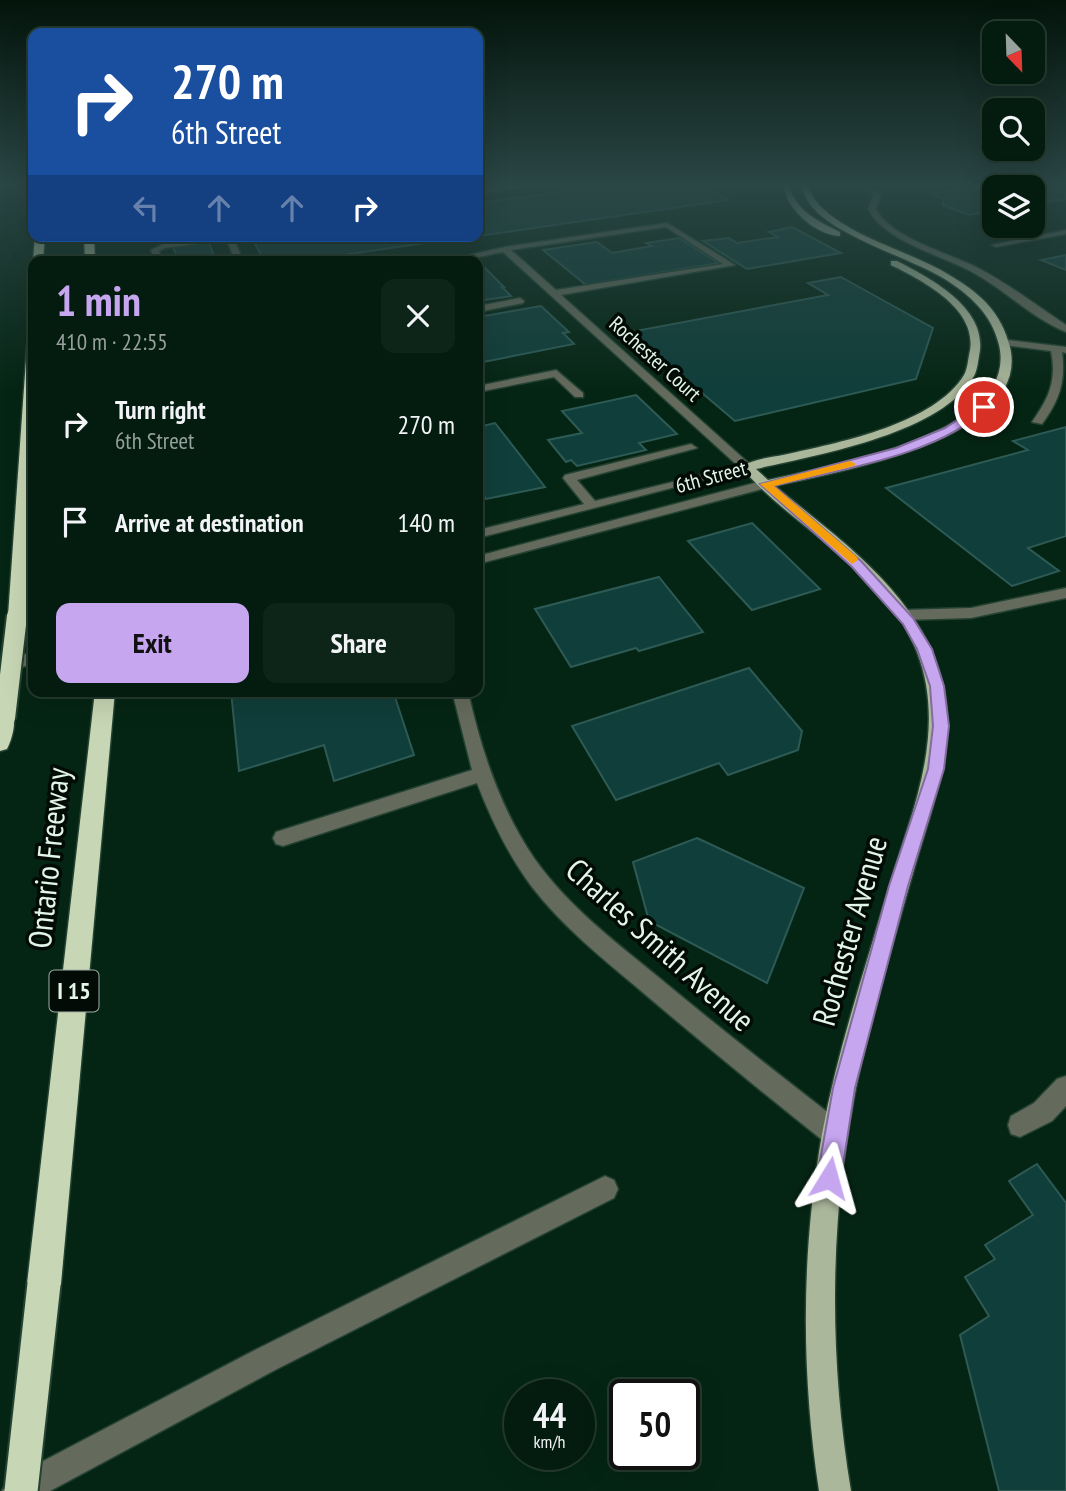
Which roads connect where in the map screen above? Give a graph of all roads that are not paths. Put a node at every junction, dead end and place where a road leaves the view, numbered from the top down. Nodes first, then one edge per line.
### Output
1 (509, 253) edge
2 (711, 253) edge
3 (874, 253) edge
4 (898, 253) edge
5 (938, 253) edge
6 (553, 293) junction
7 (520, 302) dead end
8 (483, 308) edge
9 (1066, 329) edge
10 (1007, 343) junction
11 (1061, 349) edge
12 (1063, 380) edge
13 (483, 388) edge
14 (579, 395) dead end
15 (1038, 422) dead end
16 (28, 430) edge
17 (691, 448) dead end
18 (747, 467) junction
19 (766, 484) junction
20 (593, 506) junction
21 (483, 533) edge
22 (483, 559) edge
23 (1066, 593) edge
24 (903, 615) junction
25 (28, 659) edge
26 (0, 667) edge
27 (104, 697) edge
28 (462, 697) edge
29 (0, 743) edge
30 (481, 774) junction
31 (284, 838) dead end
32 (1066, 1088) edge
33 (1020, 1125) dead end
34 (835, 1134) junction
35 (605, 1189) dead end
36 (828, 1488) edge
37 (19, 1491) edge

1 - 6 street, Rochester Court
2 - 6 street
3 - 18 main road, 6th Street
4 - 10 main road
5 - 9 street
6 - 18 street, Rochester Court
7 - 8 street
10 - 11 street
10 - 19 main road, 6th Street
11 - 12 street
12 - 15 street
13 - 14 street
16 - 29 highway, bridge
17 - 20 street
18 - 19 main road, Rochester Avenue
18 - 20 street, 6th Street
19 - 22 street, 6th Street
19 - 24 main road, Rochester Avenue
20 - 21 street, 6th Street
23 - 24 street
24 - 34 main road, Rochester Avenue
25 - 26 street
27 - 37 highway, Ontario Freeway / I 15, bridge
28 - 30 street, Charles Smith Avenue
30 - 31 street
30 - 34 street, Charles Smith Avenue
32 - 33 street
34 - 36 main road, Rochester Avenue
35 - 37 street

